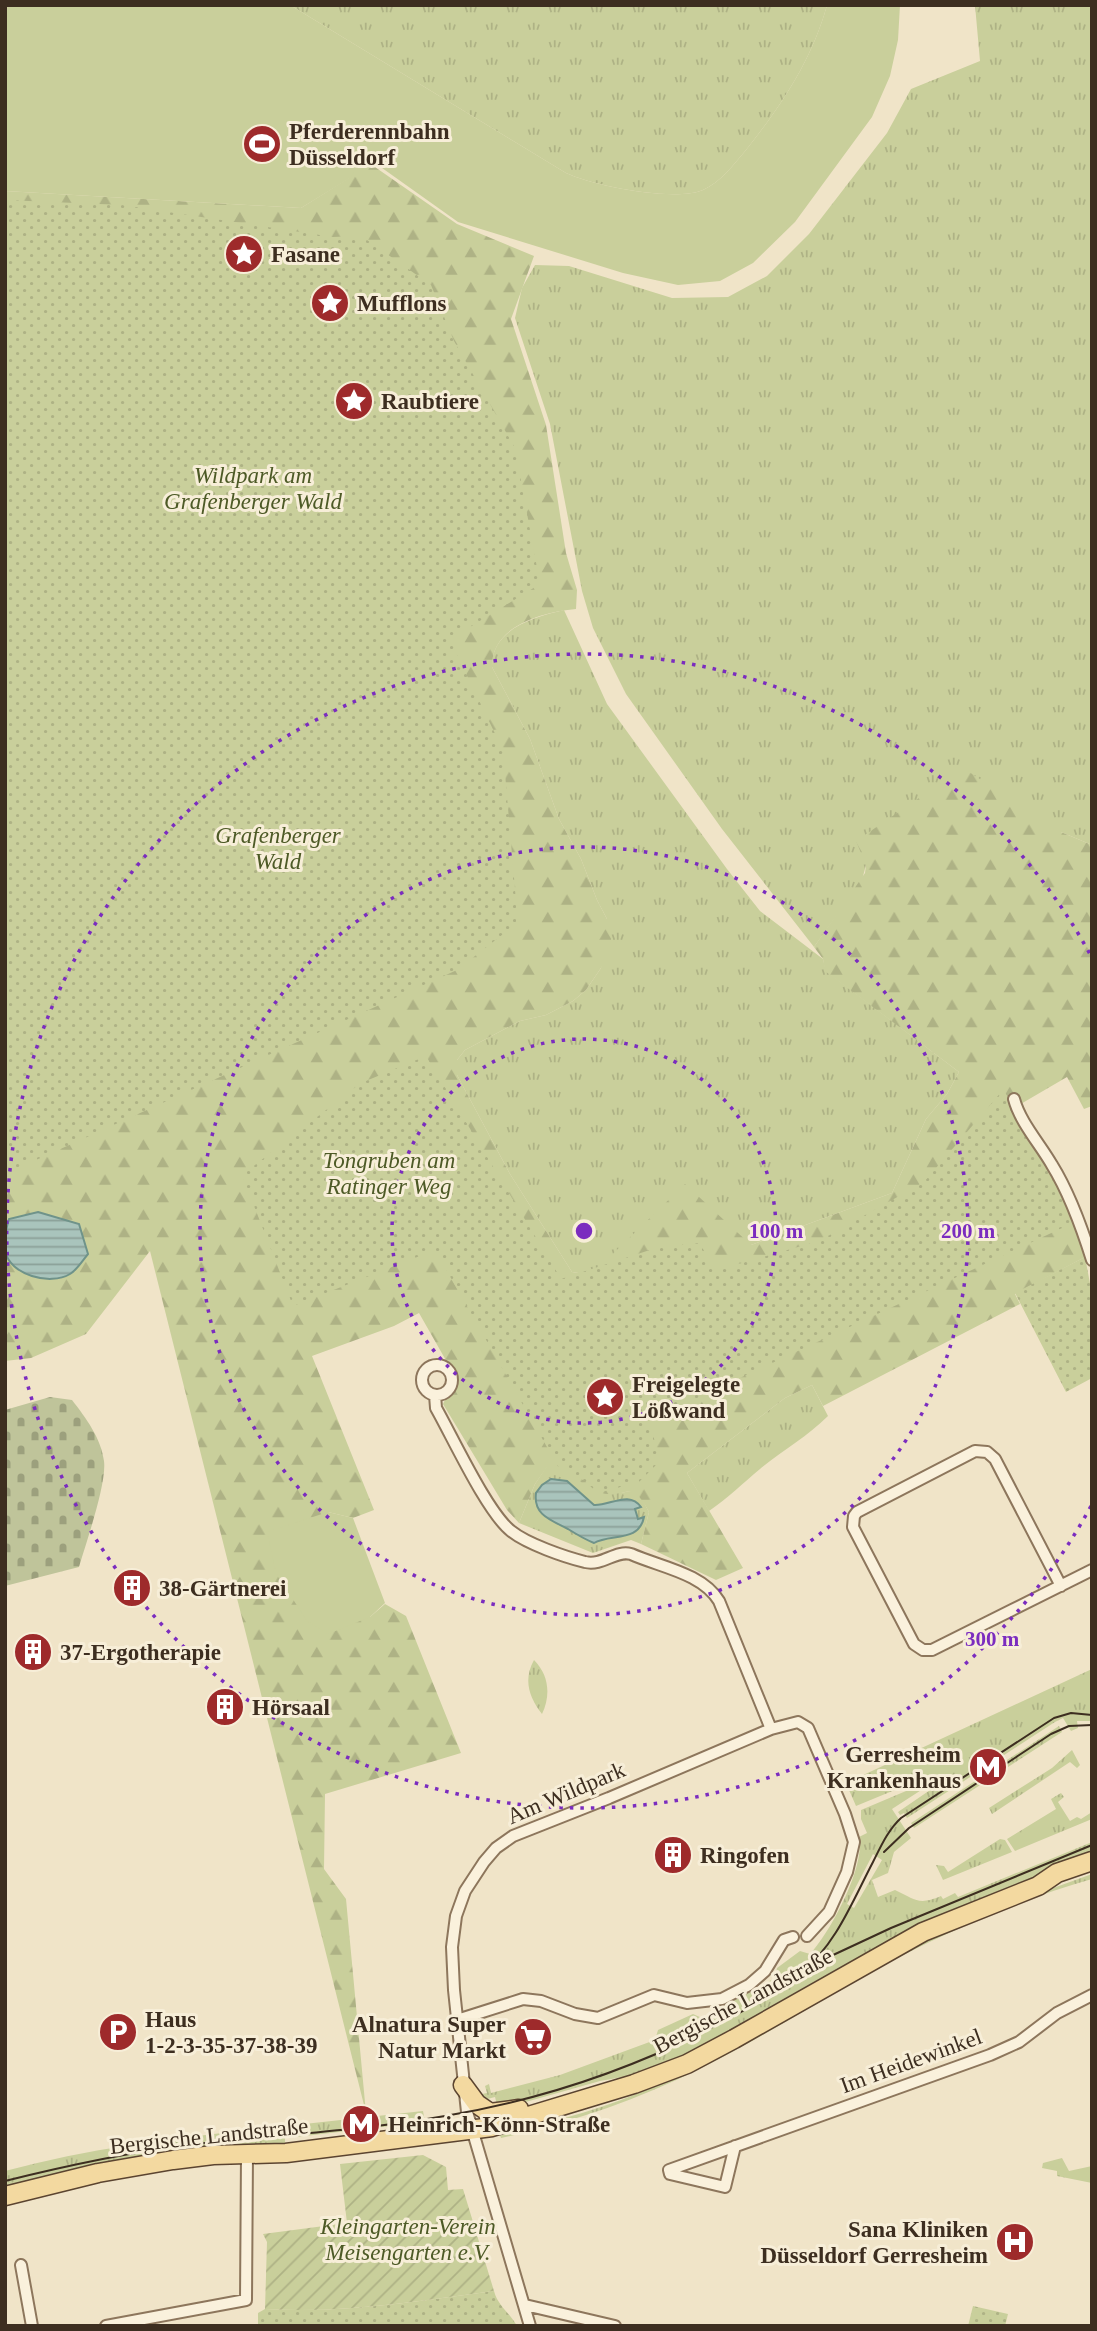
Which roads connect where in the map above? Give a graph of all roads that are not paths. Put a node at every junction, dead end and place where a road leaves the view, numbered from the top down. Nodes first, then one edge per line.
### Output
1 (1014, 1099) dead end
2 (1092, 1260) edge
3 (435, 1395) dead end
4 (1092, 1570) edge
5 (1061, 1586) junction
6 (771, 1729) junction
7 (1092, 1861) edge
8 (1092, 1871) edge
9 (1038, 1886) junction
10 (807, 1936) dead end
11 (793, 1937) dead end
12 (1092, 1996) edge
13 (457, 2020) junction
14 (463, 2085) junction
15 (556, 2108) junction
16 (471, 2131) junction
17 (735, 2146) junction
18 (247, 2154) junction
19 (5, 2196) edge
20 (21, 2265) dead end
21 (525, 2305) junction
22 (32, 2326) edge
23 (106, 2326) edge
24 (530, 2326) edge
25 (615, 2326) edge

1 - 2 street
3 - 6 street
4 - 5 street
5 - 5 street
6 - 10 street, Am Wildpark
6 - 13 street, Am Wildpark
7 - 9 main road, Bergische Landstraße
8 - 9 main road, Bergische Landstraße
9 - 15 main road, Bergische Landstraße
11 - 13 street
12 - 17 street, Im Heidewinkel
13 - 14 street, Am Wildpark
14 - 15 main road
14 - 16 street, Am Wildpark
15 - 16 main road, Bergische Landstraße
16 - 18 main road, Bergische Landstraße
16 - 21 street
17 - 17 street, Im Heidewinkel
18 - 19 main road, Bergische Landstraße
18 - 23 street
20 - 22 street
21 - 24 street
21 - 25 street

